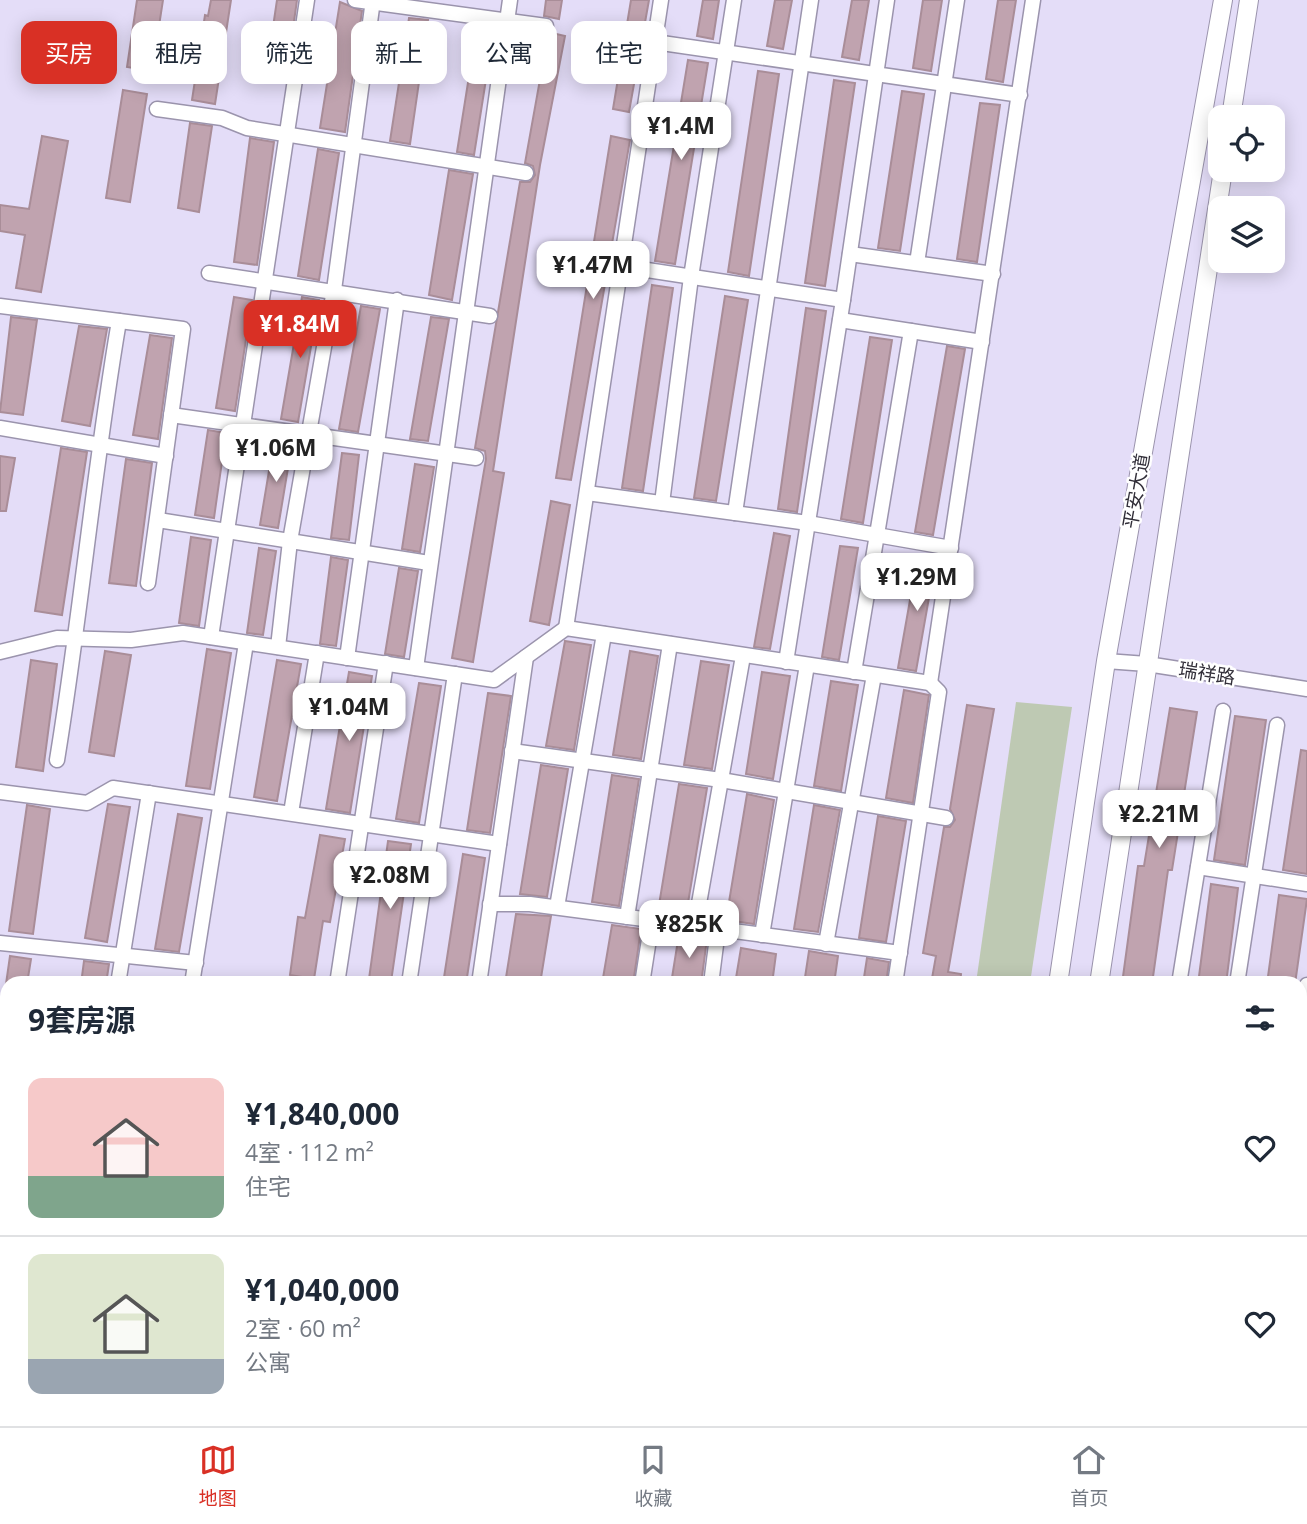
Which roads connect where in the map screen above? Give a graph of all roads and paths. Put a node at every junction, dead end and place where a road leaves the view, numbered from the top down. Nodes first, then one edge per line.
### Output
1 (307, 0) edge
2 (355, 0) edge
3 (510, 0) edge
4 (661, 0) edge
5 (734, 0) edge
6 (811, 0) edge
7 (887, 0) edge
8 (957, 0) edge
9 (1033, 0) edge
10 (1223, 0) edge
11 (1249, 0) edge
12 (373, 1) edge
13 (507, 21) joint
14 (658, 21) edge
15 (667, 44) edge
16 (726, 52) junction
17 (800, 63) junction
18 (876, 74) junction
19 (498, 84) edge
20 (648, 84) edge
21 (944, 84) junction
22 (1020, 95) junction
23 (1233, 105) edge
24 (157, 109) dead end
25 (286, 135) junction
26 (353, 145) junction
27 (486, 165) junction
28 (526, 173) dead end
29 (1221, 182) edge
30 (850, 254) junction
31 (917, 263) junction
32 (621, 266) junction
33 (209, 272) dead end
34 (993, 274) junction
35 (691, 277) junction
36 (264, 281) junction
37 (769, 289) junction
38 (334, 290) junction
39 (397, 300) junction
40 (843, 300) junction
41 (0, 306) edge
42 (465, 310) junction
43 (490, 316) dead end
44 (840, 320) junction
45 (119, 321) junction
46 (911, 331) junction
47 (982, 342) junction
48 (171, 415) junction
49 (242, 426) junction
50 (0, 428) edge
51 (309, 436) junction
52 (97, 444) junction
53 (376, 445) junction
54 (444, 453) junction
55 (166, 456) junction
56 (476, 458) dead end
57 (587, 492) junction
58 (662, 503) junction
59 (735, 513) junction
60 (158, 520) junction
61 (808, 523) junction
62 (226, 531) junction
63 (876, 535) junction
64 (290, 541) junction
65 (951, 548) junction
66 (361, 552) junction
67 (429, 563) junction
68 (148, 583) dead end
69 (566, 628) junction
70 (604, 634) junction
71 (211, 637) junction
72 (77, 639) junction
73 (246, 643) junction
74 (670, 645) junction
75 (278, 647) junction
76 (0, 652) edge
77 (317, 653) junction
78 (743, 656) junction
79 (526, 657) junction
80 (347, 658) junction
81 (1106, 661) junction
82 (786, 662) junction
83 (386, 663) junction
84 (1147, 664) junction
85 (807, 665) junction
86 (416, 668) junction
87 (854, 672) junction
88 (456, 674) junction
89 (874, 675) junction
90 (930, 683) junction
91 (1307, 689) edge
92 (1223, 711) dead end
93 (1277, 725) dead end
94 (512, 751) junction
95 (57, 760) dead end
96 (582, 761) junction
97 (650, 770) junction
98 (721, 780) junction
99 (0, 792) edge
100 (786, 792) junction
101 (149, 793) junction
102 (222, 803) junction
103 (851, 803) junction
104 (291, 813) junction
105 (919, 814) junction
106 (946, 818) dead end
107 (359, 823) junction
108 (432, 834) junction
109 (499, 844) junction
110 (1198, 867) junction
111 (1254, 875) junction
112 (1307, 884) edge
113 (490, 904) junction
114 (557, 907) junction
115 (627, 917) junction
116 (652, 920) junction
117 (695, 926) junction
118 (718, 929) junction
119 (762, 935) junction
120 (0, 943) edge
121 (826, 944) junction
122 (900, 953) junction
123 (123, 956) junction
124 (196, 963) junction
125 (119, 976) edge
126 (194, 976) edge
127 (338, 976) edge
128 (410, 976) edge
129 (480, 976) edge
130 (643, 976) edge
131 (711, 976) edge
132 (896, 976) edge
133 (1059, 976) edge
134 (1100, 976) edge
135 (1181, 976) edge
136 (1238, 976) edge

1 - 25 street
2 - 12 street
3 - 13 street
4 - 14 street
5 - 16 street
6 - 17 street
7 - 18 street
8 - 21 street
9 - 22 street
10 - 81 main road, 平安大道
11 - 23 main road
12 - 13 street
12 - 26 street
15 - 16 street
16 - 17 street
16 - 35 street
17 - 18 street
17 - 37 street
18 - 21 street
18 - 30 street
19 - 27 street
20 - 32 street
21 - 22 street
21 - 31 street
22 - 34 street
24 - 25 street
25 - 26 street
25 - 36 street
26 - 27 street
26 - 38 street
27 - 28 street
27 - 42 street
29 - 84 main road, 平安大道
30 - 31 street
30 - 40 street
31 - 34 street
32 - 35 street
32 - 57 street
33 - 36 street
34 - 47 street
35 - 37 street
35 - 58 street
36 - 38 street
36 - 49 street
37 - 40 street
37 - 59 street
38 - 39 street
38 - 51 street
39 - 42 street
39 - 53 street
40 - 44 street
41 - 45 street
42 - 43 street
42 - 54 street
44 - 46 street
44 - 61 street
45 - 48 street
45 - 52 street
46 - 47 street
46 - 63 street
47 - 65 street
48 - 49 street
48 - 55 street
49 - 51 street
49 - 62 street
50 - 52 street
51 - 53 street
51 - 64 street
52 - 55 street
52 - 72 street
53 - 54 street
53 - 66 street
54 - 56 street
54 - 67 street
55 - 60 street
57 - 58 street
57 - 69 street
58 - 59 street
59 - 61 street
60 - 62 street
60 - 68 street
61 - 63 street
61 - 82 street
62 - 64 street
62 - 71 street
63 - 65 street
63 - 87 street
64 - 66 street
64 - 75 street
65 - 90 street
66 - 67 street
66 - 80 street
67 - 86 street
69 - 70 street
69 - 79 street
70 - 74 street
70 - 96 street
71 - 72 street
71 - 73 street
72 - 76 street
72 - 95 street
73 - 75 street
73 - 102 street
74 - 78 street
74 - 97 street
75 - 77 street
77 - 80 street
77 - 104 street
78 - 82 street
78 - 98 street
79 - 88 street
79 - 94 street
80 - 83 street
81 - 84 street, 瑞祥路
81 - 133 main road, 平安大道
82 - 85 street
83 - 86 street
83 - 107 street
84 - 91 street, 瑞祥路
84 - 134 main road, 平安大道
85 - 87 street
85 - 100 street
86 - 88 street
87 - 89 street
88 - 108 street
89 - 90 street
89 - 103 street
90 - 105 street
92 - 110 street
93 - 111 street
94 - 96 street
94 - 109 street
96 - 97 street
96 - 114 street
97 - 98 street
97 - 115 street
98 - 100 street
98 - 117 street
99 - 101 street
100 - 103 street
100 - 119 street
101 - 102 street
101 - 123 street
102 - 104 street
102 - 124 street
103 - 105 street
103 - 121 street
104 - 107 street
105 - 106 street
105 - 122 street
107 - 108 street
107 - 127 street
108 - 109 street
108 - 128 street
109 - 113 street
110 - 111 street
110 - 135 street
111 - 112 street
111 - 136 street
113 - 114 street
113 - 129 street
114 - 115 street
115 - 116 street
116 - 117 street
116 - 130 street
117 - 118 street
118 - 119 street
118 - 131 street
119 - 121 street
120 - 123 street
121 - 122 street
122 - 132 street
123 - 124 street
123 - 125 street
124 - 126 street

